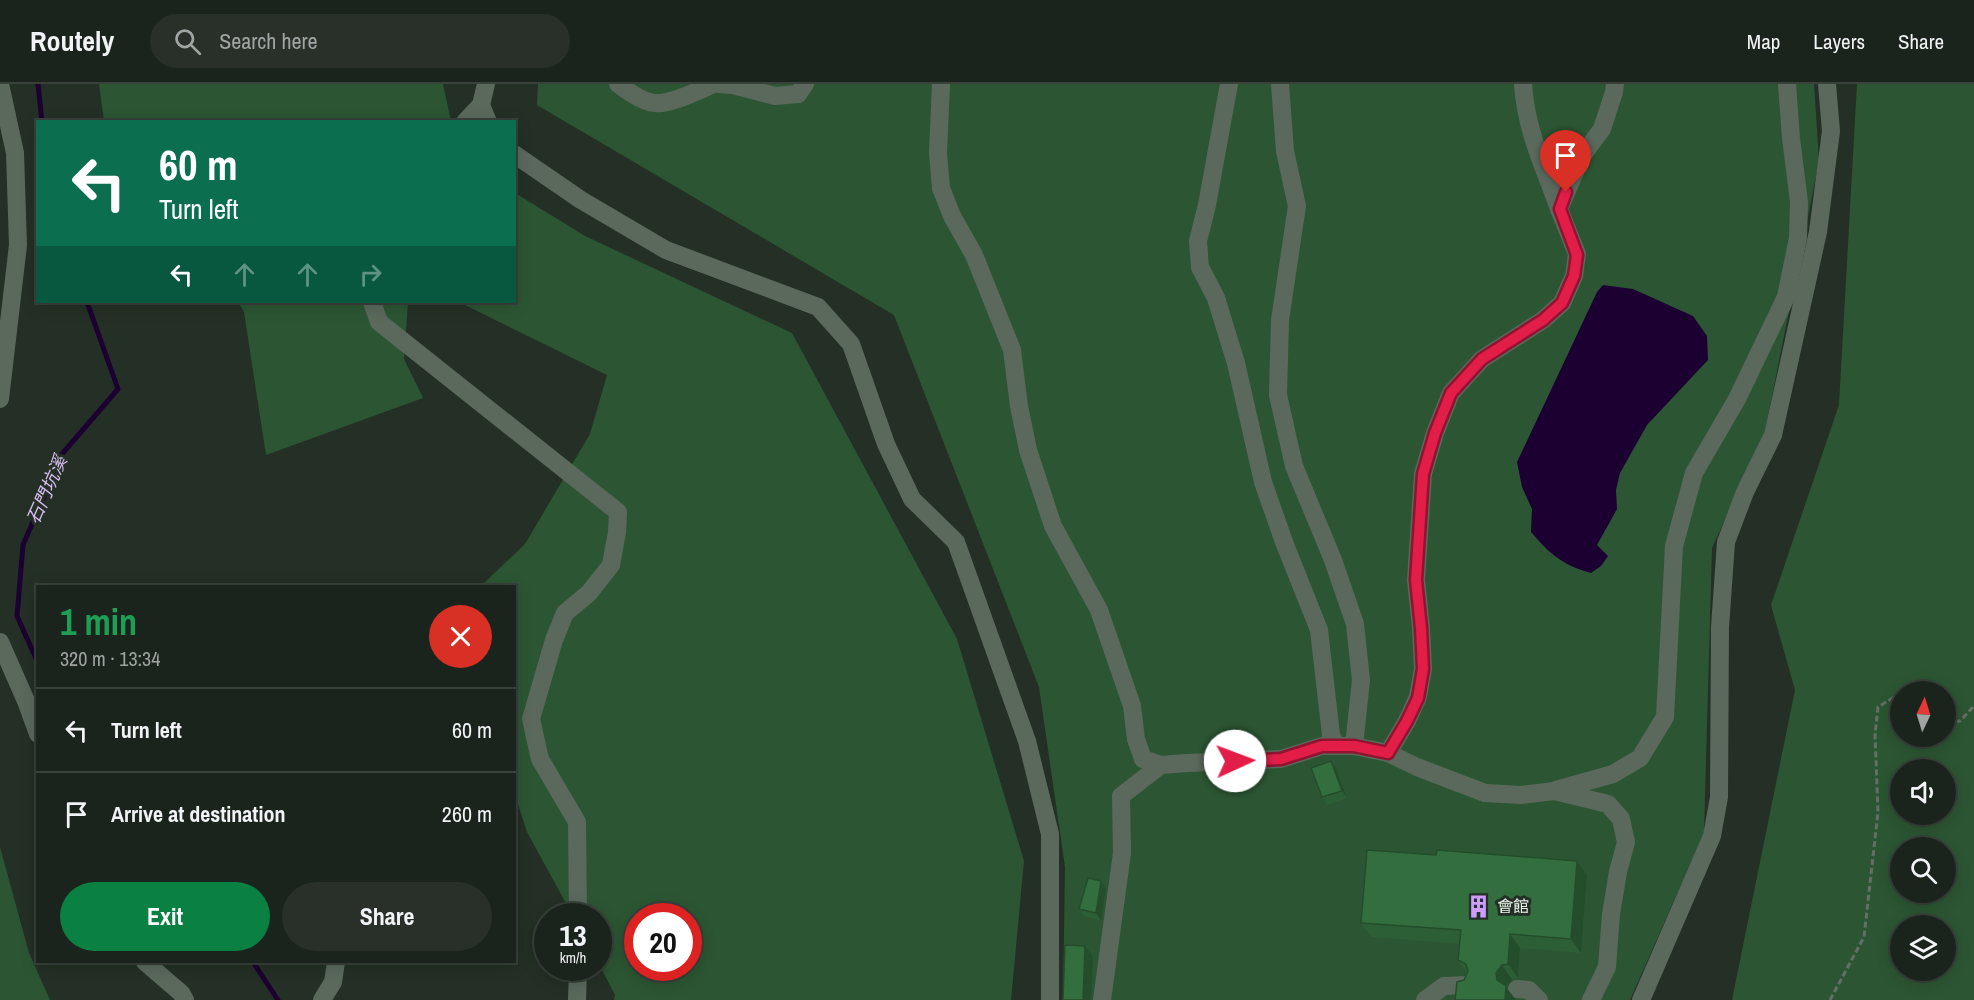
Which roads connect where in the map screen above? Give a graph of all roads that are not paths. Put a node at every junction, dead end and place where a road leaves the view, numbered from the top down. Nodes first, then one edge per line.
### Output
1 (0, 84) edge
2 (486, 84) edge
3 (618, 84) edge
4 (714, 84) edge
5 (719, 84) edge
6 (805, 84) edge
7 (941, 84) edge
8 (1229, 84) edge
9 (1280, 84) edge
10 (1523, 84) edge
11 (1615, 84) edge
12 (1787, 84) edge
13 (1827, 84) edge
14 (485, 113) edge
15 (469, 120) edge
16 (516, 155) edge
17 (1560, 209) junction
18 (372, 303) edge
19 (0, 399) edge
20 (0, 642) edge
21 (36, 728) edge
22 (1345, 746) junction
23 (1388, 753) junction
24 (1161, 765) junction
25 (1554, 791) junction
26 (578, 903) edge
27 (146, 963) edge
28 (336, 963) edge
29 (578, 981) edge
30 (1467, 985) edge
31 (1517, 989) dead end
32 (185, 1000) edge
33 (322, 1000) edge
34 (577, 1000) edge
35 (1050, 1000) edge
36 (1102, 1000) edge
37 (1425, 1000) edge
38 (1539, 1000) edge
39 (1591, 1000) edge
40 (1641, 1000) edge

1 - 19 street
2 - 14 street
3 - 4 street
5 - 6 street
7 - 24 street
8 - 22 street
9 - 22 street
10 - 17 street
11 - 17 street
12 - 25 street
13 - 40 street
14 - 15 street
16 - 35 street
17 - 23 street
18 - 26 street
20 - 21 street
22 - 23 street
22 - 24 street
23 - 25 street
24 - 36 street
25 - 39 street
27 - 32 street
28 - 33 street
29 - 34 street
30 - 37 street
31 - 38 street

